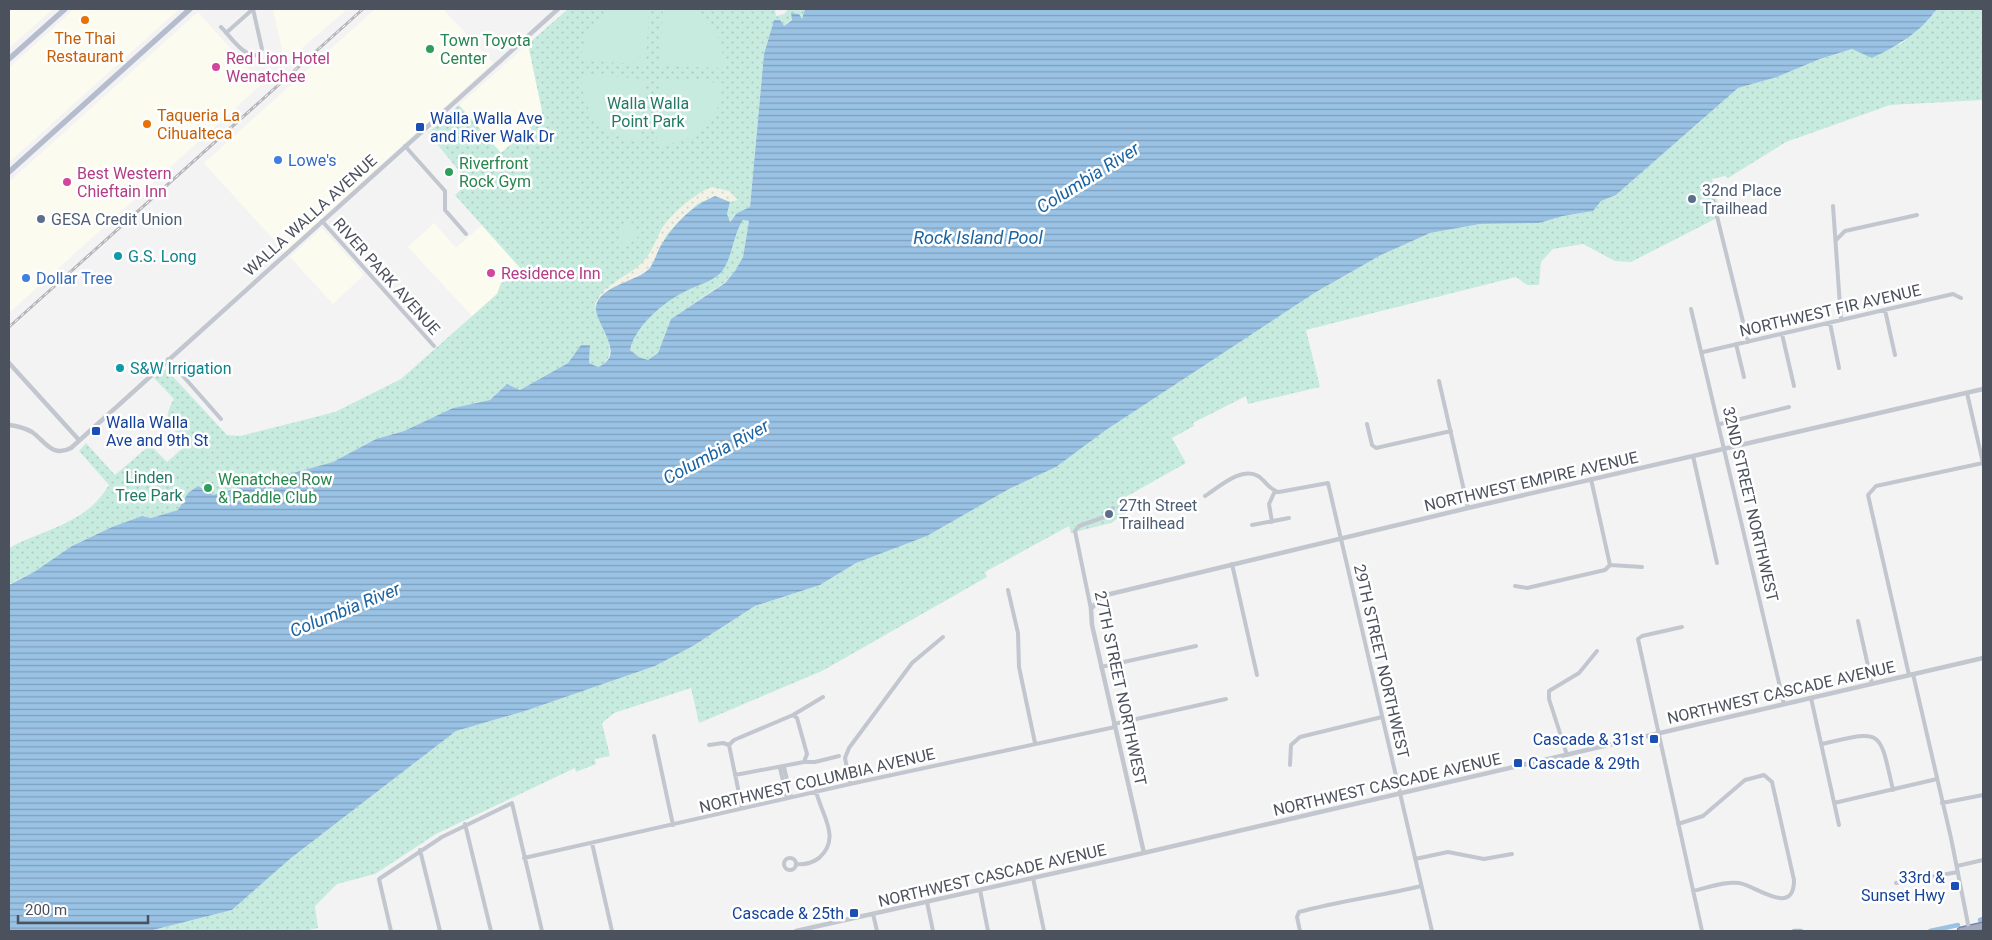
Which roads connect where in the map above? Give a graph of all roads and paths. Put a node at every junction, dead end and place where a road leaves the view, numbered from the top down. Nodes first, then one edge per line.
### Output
1 (64, 9) edge
2 (190, 9) edge
3 (253, 9) edge
4 (558, 9) edge
5 (222, 27) dead end
6 (226, 32) junction
7 (9, 59) edge
8 (405, 146) junction
9 (9, 172) edge
10 (1713, 200) dead end
11 (1834, 206) dead end
12 (1917, 215) dead end
13 (322, 221) junction
14 (466, 234) dead end
15 (1835, 242) junction
16 (1961, 298) dead end
17 (1691, 310) dead end
18 (1885, 310) junction
19 (1841, 320) junction
20 (1830, 323) junction
21 (1782, 334) junction
22 (1748, 342) junction
23 (1736, 344) junction
24 (434, 346) dead end
25 (1703, 352) junction
26 (1895, 355) dead end
27 (168, 359) junction
28 (9, 363) edge
29 (1839, 368) dead end
30 (1744, 377) dead end
31 (1439, 382) dead end
32 (1794, 386) dead end
33 (1983, 389) edge
34 (1967, 393) junction
35 (1789, 408) dead end
36 (221, 419) dead end
37 (9, 424) edge
38 (1367, 424) dead end
39 (1720, 424) junction
40 (1451, 431) junction
41 (79, 440) junction
42 (1725, 448) junction
43 (1693, 456) junction
44 (1983, 463) edge
45 (1591, 480) junction
46 (1275, 491) junction
47 (1205, 496) dead end
48 (1113, 508) dead end
49 (1468, 508) junction
50 (1289, 518) dead end
51 (1272, 522) junction
52 (1252, 525) dead end
53 (1341, 538) junction
54 (1718, 563) dead end
55 (1232, 564) junction
56 (1610, 565) junction
57 (1642, 567) dead end
58 (1515, 586) dead end
59 (1008, 590) dead end
60 (1091, 608) junction
61 (1858, 621) dead end
62 (1682, 626) dead end
63 (943, 637) dead end
64 (1196, 646) dead end
65 (1597, 651) dead end
66 (1983, 658) edge
67 (1101, 668) junction
68 (1911, 674) junction
69 (1257, 675) dead end
70 (1872, 684) junction
71 (823, 697) dead end
72 (1811, 698) junction
73 (1226, 699) dead end
74 (1784, 704) junction
75 (793, 715) junction
76 (1382, 717) junction
77 (1115, 725) junction
78 (1658, 734) junction
79 (654, 736) dead end
80 (1035, 743) junction
81 (1822, 744) junction
82 (729, 745) junction
83 (709, 746) dead end
84 (1567, 755) junction
85 (839, 756) dead end
86 (804, 762) junction
87 (1290, 765) dead end
88 (782, 767) junction
89 (735, 776) junction
90 (1937, 779) junction
91 (850, 784) junction
92 (1893, 790) junction
93 (816, 791) junction
94 (1401, 794) junction
95 (1983, 795) edge
96 (789, 797) junction
97 (1834, 803) junction
98 (1942, 804) junction
99 (742, 808) junction
100 (465, 824) junction
101 (1678, 824) junction
102 (673, 825) junction
103 (1839, 825) dead end
104 (592, 843) junction
105 (420, 850) junction
106 (1144, 853) junction
107 (1512, 854) dead end
108 (524, 858) junction
109 (1415, 858) junction
110 (1983, 860) edge
111 (796, 864) dead end
112 (1957, 866) junction
113 (1958, 872) junction
114 (1033, 878) junction
115 (1896, 883) dead end
116 (1421, 886) junction
117 (980, 890) junction
118 (1693, 891) junction
119 (927, 902) junction
120 (873, 914) junction
121 (1983, 926) edge
122 (1970, 929) junction
123 (391, 931) edge
124 (440, 931) edge
125 (491, 931) edge
126 (542, 931) edge
127 (612, 931) edge
128 (796, 931) edge
129 (877, 931) edge
130 (932, 931) edge
131 (988, 931) edge
132 (1044, 931) edge
133 (1300, 931) edge
134 (1432, 931) edge
135 (1702, 931) edge
136 (1961, 931) edge

1 - 7 main road
2 - 9 main road
3 - 6 street
3 - 6 street
4 - 8 street, WALLA WALLA AVENUE
5 - 6 street
8 - 13 street, WALLA WALLA AVENUE
8 - 14 street
10 - 22 street
11 - 15 street
12 - 15 street
13 - 24 street, RIVER PARK AVENUE
13 - 27 street, WALLA WALLA AVENUE
15 - 19 street
16 - 18 street, NORTHWEST FIR AVENUE
17 - 25 street, 32ND STREET NORTHWEST
18 - 19 street, NORTHWEST FIR AVENUE
18 - 26 street
19 - 20 street, NORTHWEST FIR AVENUE
20 - 21 street, NORTHWEST FIR AVENUE
20 - 29 street
21 - 22 street, NORTHWEST FIR AVENUE
21 - 32 street
22 - 23 street, NORTHWEST FIR AVENUE
23 - 25 street, NORTHWEST FIR AVENUE
23 - 30 street
25 - 39 street, 32ND STREET NORTHWEST
27 - 36 street
27 - 41 street, WALLA WALLA AVENUE
28 - 41 street
31 - 40 street
33 - 34 street, NORTHWEST EMPIRE AVENUE
34 - 42 street, NORTHWEST EMPIRE AVENUE
34 - 44 street
35 - 39 street
37 - 41 street, WALLA WALLA AVENUE
38 - 40 street
39 - 42 street, 32ND STREET NORTHWEST
40 - 49 street
42 - 43 street, NORTHWEST EMPIRE AVENUE
42 - 74 street, 32ND STREET NORTHWEST
43 - 45 street, NORTHWEST EMPIRE AVENUE
43 - 54 street
44 - 68 street
45 - 49 street, NORTHWEST EMPIRE AVENUE
45 - 56 street
46 - 47 street
46 - 51 street
46 - 53 street, 29TH STREET NORTHWEST
48 - 60 street, 27TH STREET NORTHWEST
49 - 53 street, NORTHWEST EMPIRE AVENUE
50 - 51 street
51 - 52 street
53 - 55 street, NORTHWEST EMPIRE AVENUE
53 - 76 street, 29TH STREET NORTHWEST
55 - 60 street, NORTHWEST EMPIRE AVENUE
55 - 69 street
56 - 57 street
56 - 58 street
59 - 80 street
60 - 67 street, 27TH STREET NORTHWEST
61 - 70 street
62 - 78 street
63 - 91 street
64 - 67 street
65 - 84 street
66 - 68 street, NORTHWEST CASCADE AVENUE
67 - 77 street, 27TH STREET NORTHWEST
68 - 70 street, NORTHWEST CASCADE AVENUE
68 - 90 street
70 - 72 street, NORTHWEST CASCADE AVENUE
71 - 75 street
72 - 74 street, NORTHWEST CASCADE AVENUE
72 - 81 street
73 - 77 street, NORTHWEST COLUMBIA AVENUE
74 - 78 street, NORTHWEST CASCADE AVENUE
75 - 82 street
75 - 86 street
76 - 87 street
76 - 94 street, 29TH STREET NORTHWEST
77 - 80 street, NORTHWEST COLUMBIA AVENUE
77 - 106 street, 27TH STREET NORTHWEST
78 - 84 street, NORTHWEST CASCADE AVENUE
78 - 101 street
79 - 102 street
80 - 91 street, NORTHWEST COLUMBIA AVENUE
81 - 92 street
81 - 97 street
82 - 83 street
82 - 89 street
84 - 94 street, NORTHWEST CASCADE AVENUE
85 - 86 street
86 - 88 street
88 - 89 street
88 - 96 street
89 - 99 street
90 - 92 street
90 - 98 street
91 - 93 street, NORTHWEST COLUMBIA AVENUE
92 - 97 street
93 - 96 street, NORTHWEST COLUMBIA AVENUE
93 - 111 street
94 - 106 street, NORTHWEST CASCADE AVENUE
94 - 109 street, 29TH STREET NORTHWEST
95 - 98 street
96 - 99 street, NORTHWEST COLUMBIA AVENUE
97 - 103 street
98 - 112 street
99 - 102 street, NORTHWEST COLUMBIA AVENUE
100 - 105 street
100 - 108 street
100 - 125 street
101 - 118 street
101 - 118 street
102 - 104 street, NORTHWEST COLUMBIA AVENUE
104 - 108 street, NORTHWEST COLUMBIA AVENUE
104 - 127 street
105 - 123 street
105 - 124 street
106 - 114 street, NORTHWEST CASCADE AVENUE
107 - 109 street
108 - 126 street
109 - 116 street, 29TH STREET NORTHWEST
110 - 112 street
112 - 113 street
113 - 115 street
113 - 122 street
114 - 117 street, NORTHWEST CASCADE AVENUE
114 - 132 street
116 - 133 street
116 - 134 street, 29TH STREET NORTHWEST
117 - 119 street, NORTHWEST CASCADE AVENUE
117 - 131 street
118 - 135 street
119 - 120 street, NORTHWEST CASCADE AVENUE
119 - 130 street
120 - 128 street, NORTHWEST CASCADE AVENUE
120 - 129 street
121 - 122 highway
122 - 136 highway

